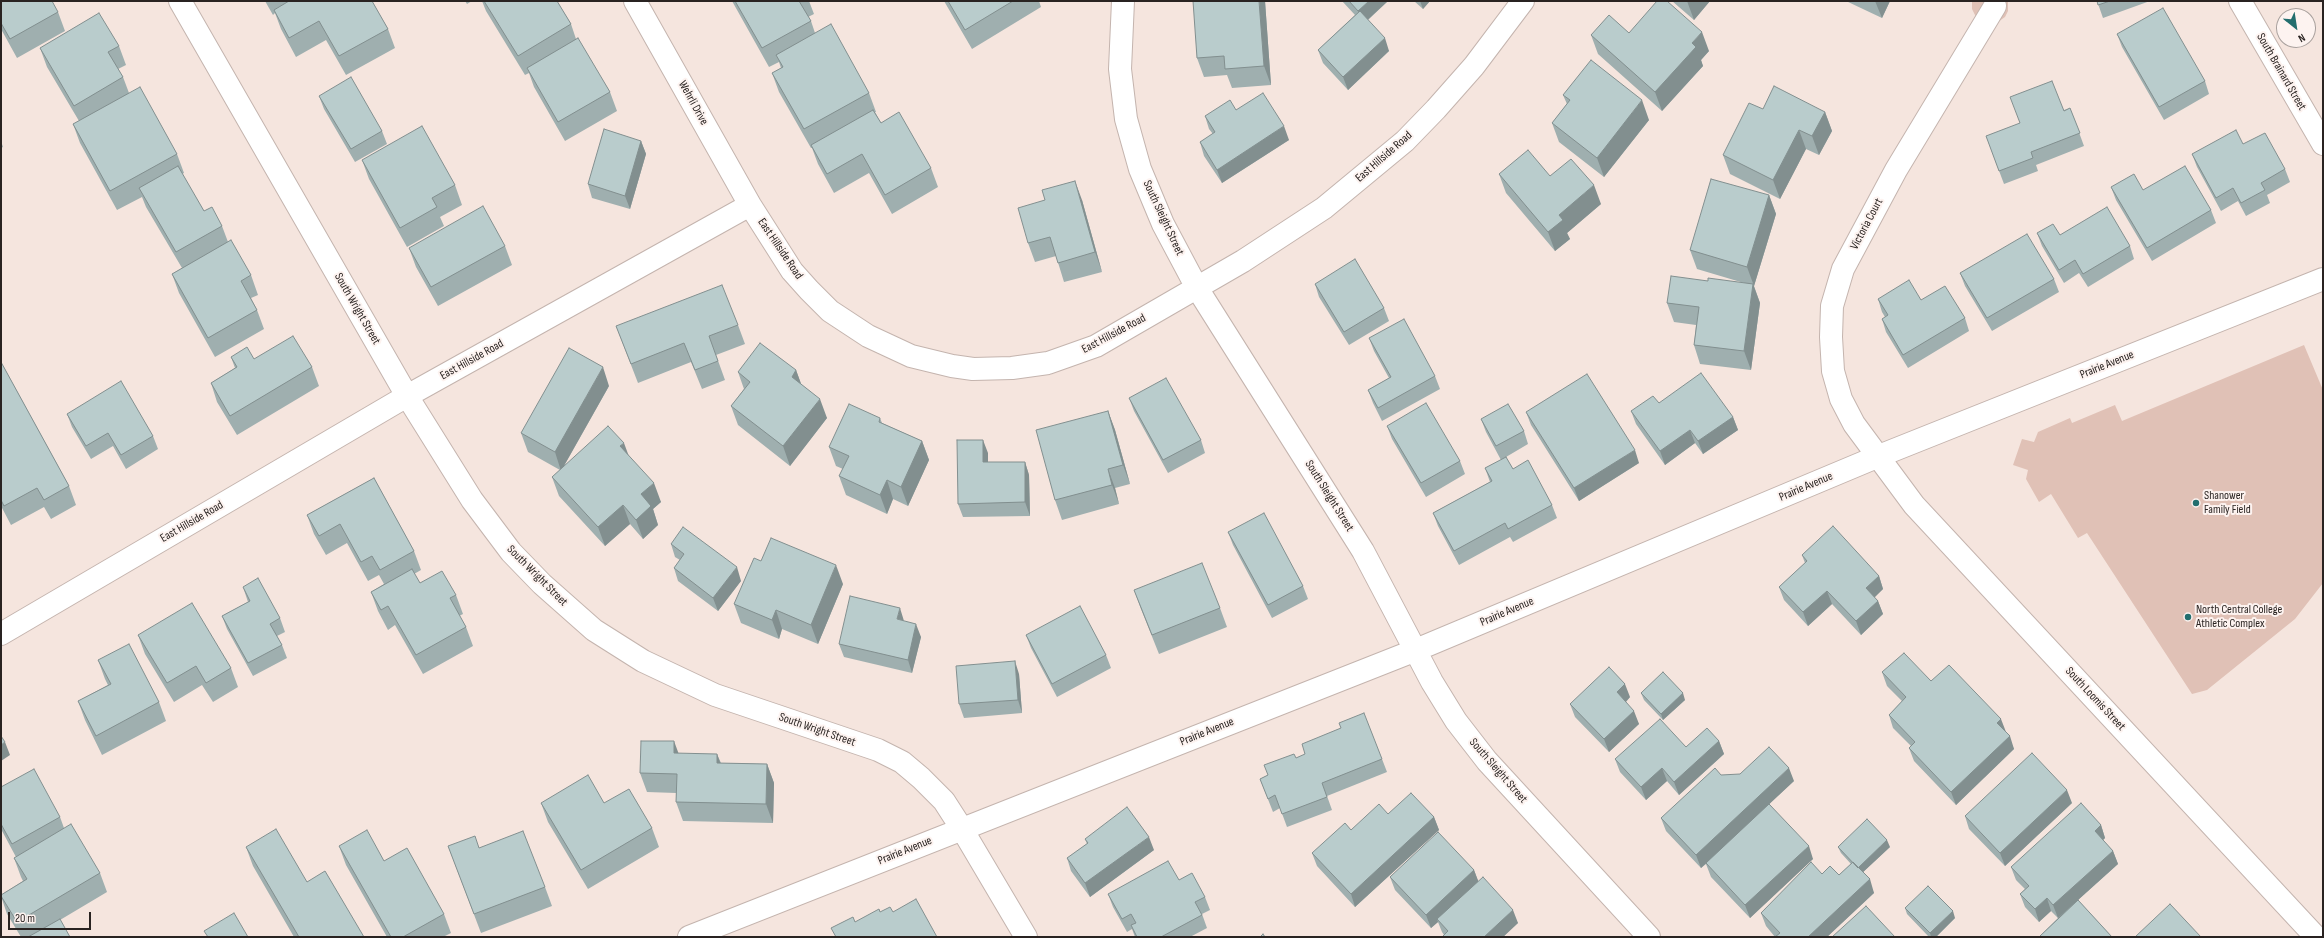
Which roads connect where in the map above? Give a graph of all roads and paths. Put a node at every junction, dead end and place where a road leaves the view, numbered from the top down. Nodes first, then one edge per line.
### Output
1 (180, 1) edge
2 (635, 1) edge
3 (1123, 1) edge
4 (1523, 1) edge
5 (2240, 1) edge
6 (1995, 6) dead end
7 (2323, 144) edge
8 (750, 205) junction
9 (2323, 279) edge
10 (1197, 288) junction
11 (407, 396) junction
12 (1879, 456) junction
13 (1, 634) edge
14 (1416, 650) junction
15 (962, 829) junction
16 (2312, 936) edge
17 (689, 937) edge
18 (1026, 937) edge
19 (1649, 937) edge

1 - 11 street, South Wright Street
2 - 8 street, Wehrli Drive
3 - 10 street, South Sleight Street
4 - 10 street, East Hillside Road
5 - 7 street, South Brainard Street
6 - 12 street, Victoria Court
8 - 10 street, East Hillside Road
8 - 11 street, East Hillside Road
9 - 12 street, Prairie Avenue
10 - 14 street, South Sleight Street
11 - 13 street, East Hillside Road
11 - 15 street, South Wright Street
12 - 14 street, Prairie Avenue
12 - 16 street, South Loomis Street
14 - 15 street, Prairie Avenue
14 - 19 street, South Sleight Street
15 - 17 street, Prairie Avenue
15 - 18 street, South Wright Street

